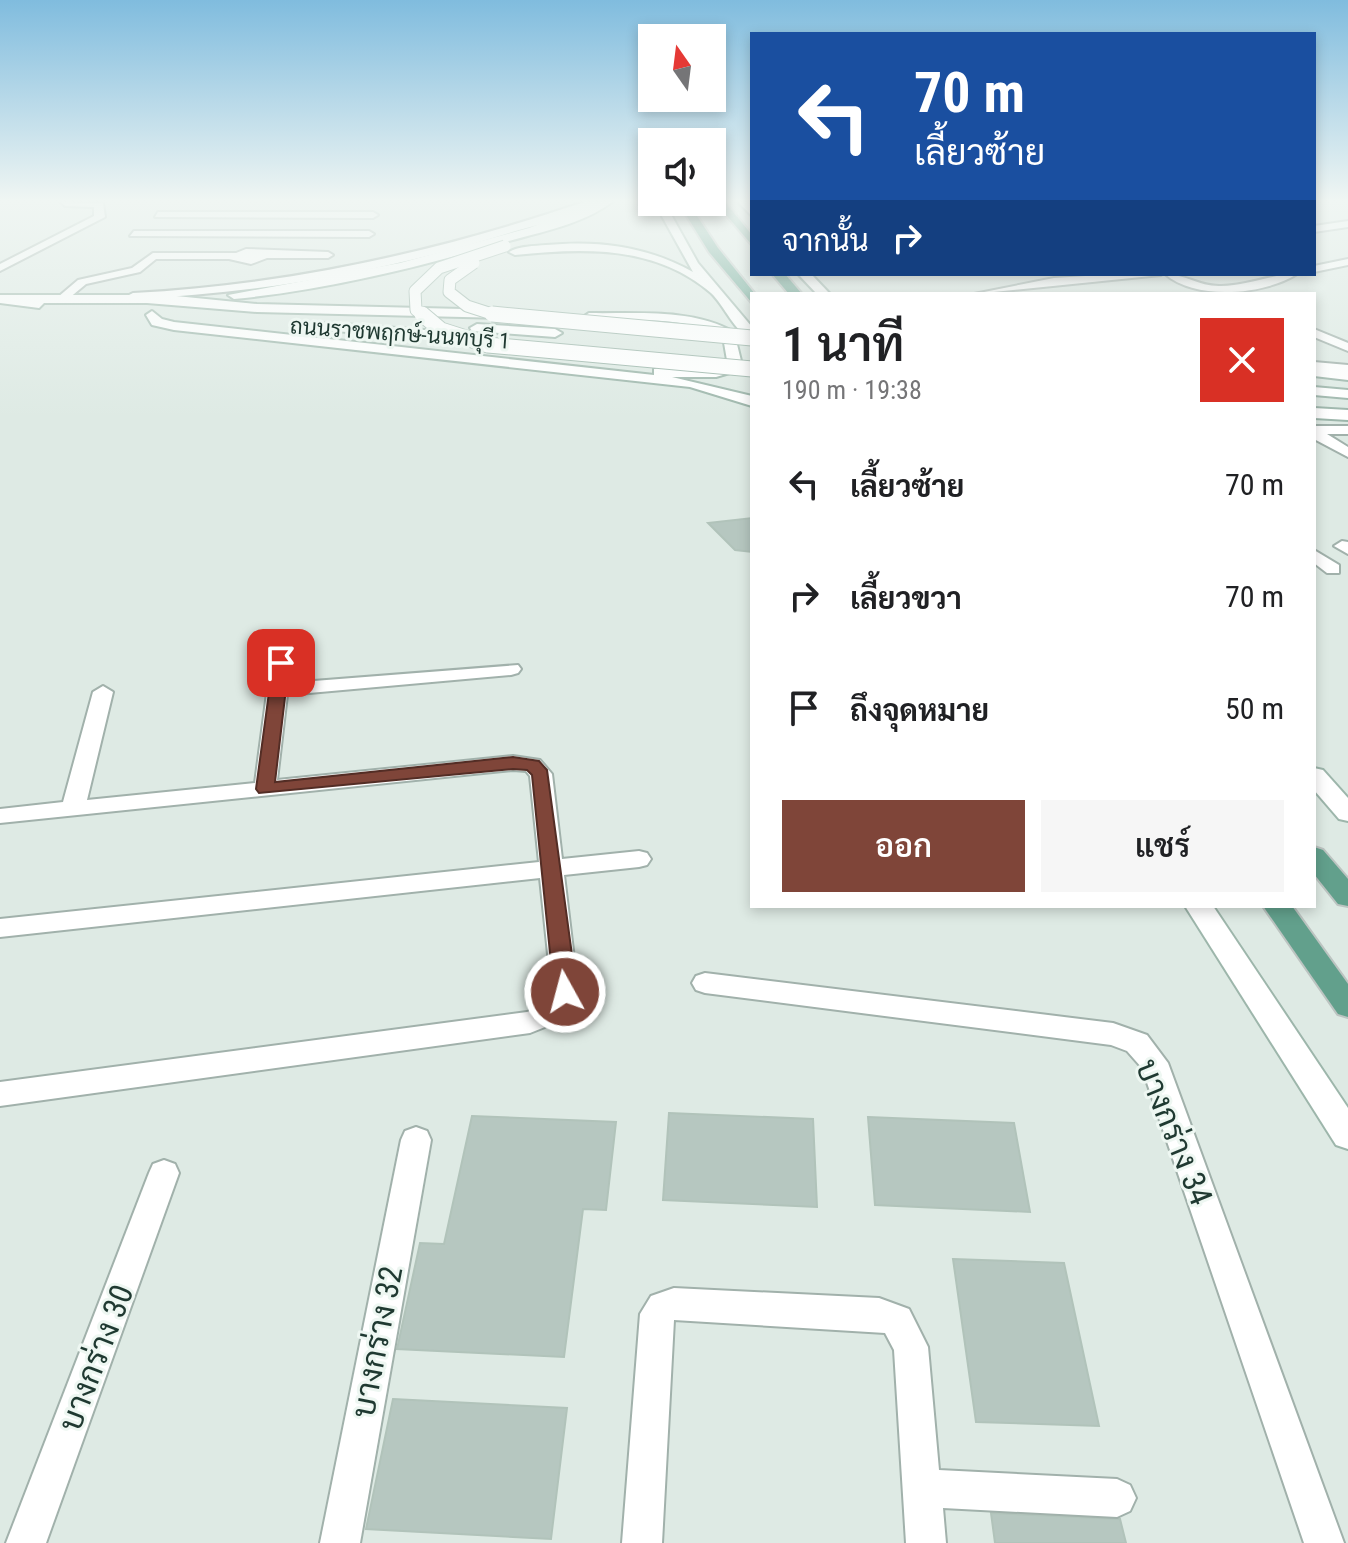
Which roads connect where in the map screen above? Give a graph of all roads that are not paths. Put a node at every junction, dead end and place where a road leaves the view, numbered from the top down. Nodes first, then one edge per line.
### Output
1 (118, 274) edge
2 (132, 274) edge
3 (337, 274) edge
4 (369, 274) edge
5 (433, 274) edge
6 (459, 274) edge
7 (691, 274) edge
8 (701, 274) edge
9 (732, 274) edge
10 (780, 276) edge
11 (806, 276) edge
12 (1045, 276) edge
13 (1139, 276) edge
14 (1174, 276) edge
15 (1283, 276) edge
16 (1054, 281) junction
17 (712, 289) junction
18 (794, 292) edge
19 (823, 292) edge
20 (991, 292) edge
21 (1075, 292) edge
22 (1212, 292) edge
23 (1212, 292) edge
24 (750, 296) edge
25 (64, 297) junction
26 (78, 297) junction
27 (0, 298) edge
28 (24, 299) junction
29 (151, 300) junction
30 (152, 315) junction
31 (189, 319) junction
32 (1316, 334) edge
33 (750, 335) edge
34 (750, 337) edge
35 (551, 338) junction
36 (1348, 347) edge
37 (750, 348) edge
38 (750, 359) edge
39 (1316, 366) edge
40 (750, 369) edge
41 (1348, 369) edge
42 (659, 372) junction
43 (1316, 372) edge
44 (1348, 376) edge
45 (1316, 380) edge
46 (1348, 383) edge
47 (750, 391) edge
48 (1316, 391) edge
49 (1348, 394) edge
50 (750, 400) edge
51 (1316, 401) edge
52 (1348, 404) edge
53 (1316, 414) edge
54 (1346, 423) edge
55 (1316, 427) edge
56 (1316, 429) edge
57 (1348, 453) edge
58 (1316, 556) edge
59 (1333, 569) dead end
60 (281, 663) dead end
61 (511, 669) dead end
62 (277, 690) junction
63 (103, 692) dead end
64 (1316, 777) edge
65 (265, 789) junction
66 (73, 809) junction
67 (1348, 813) edge
68 (0, 816) edge
69 (1316, 858) edge
70 (639, 859) dead end
71 (550, 869) junction
72 (1348, 897) edge
73 (1200, 908) edge
74 (1278, 908) edge
75 (0, 928) edge
76 (705, 983) dead end
77 (1348, 1006) edge
78 (0, 1094) edge
79 (1348, 1135) edge
80 (416, 1140) dead end
81 (164, 1173) dead end
82 (921, 1488) junction
83 (1117, 1498) dead end
84 (26, 1543) edge
85 (340, 1543) edge
86 (642, 1543) edge
87 (926, 1543) edge
88 (1324, 1543) edge

1 - 25 street
2 - 26 street
3 - 26 street
4 - 29 main road
5 - 40 main road, bridge
6 - 34 main road, bridge
7 - 17 main road
8 - 17 main road
9 - 24 main road
10 - 18 main road
11 - 19 main road
12 - 16 street
13 - 16 street
14 - 22 street
15 - 23 street
16 - 20 street
16 - 21 street
17 - 33 main road
25 - 26 street
25 - 27 street
27 - 28 main road, ถนนราชพฤกษ์-นนทบุรี 1
27 - 30 main road, ถนนราชพฤกษ์-นนทบุรี 1
28 - 29 main road
28 - 35 main road, ถนนราชพฤกษ์-นนทบุรี 1
29 - 42 main road
30 - 31 main road, ถนนราชพฤกษ์-นนทบุรี 1
30 - 50 main road
31 - 35 main road, ถนนราชพฤกษ์-นนทบุรี 1
31 - 42 main road
32 - 36 street
35 - 37 main road, ถนนราชพฤกษ์-นนทบุรี 1
35 - 38 main road, ถนนราชพฤกษ์-นนทบุรี 1
39 - 41 street
42 - 47 main road
43 - 44 main road
45 - 46 main road
48 - 49 main road
51 - 52 main road
53 - 54 main road
54 - 55 main road
56 - 57 street
58 - 59 street
60 - 62 street
61 - 62 street
62 - 65 street
63 - 66 street
64 - 67 main road
65 - 66 street
65 - 71 street
66 - 68 street
69 - 72 main road
70 - 71 street
71 - 75 street
71 - 78 street
73 - 79 main road
74 - 77 main road
76 - 88 street, บางกร่าง 34
80 - 85 street, บางกร่าง 32
81 - 84 street, บางกร่าง 30
82 - 83 street
82 - 86 street
82 - 87 street

